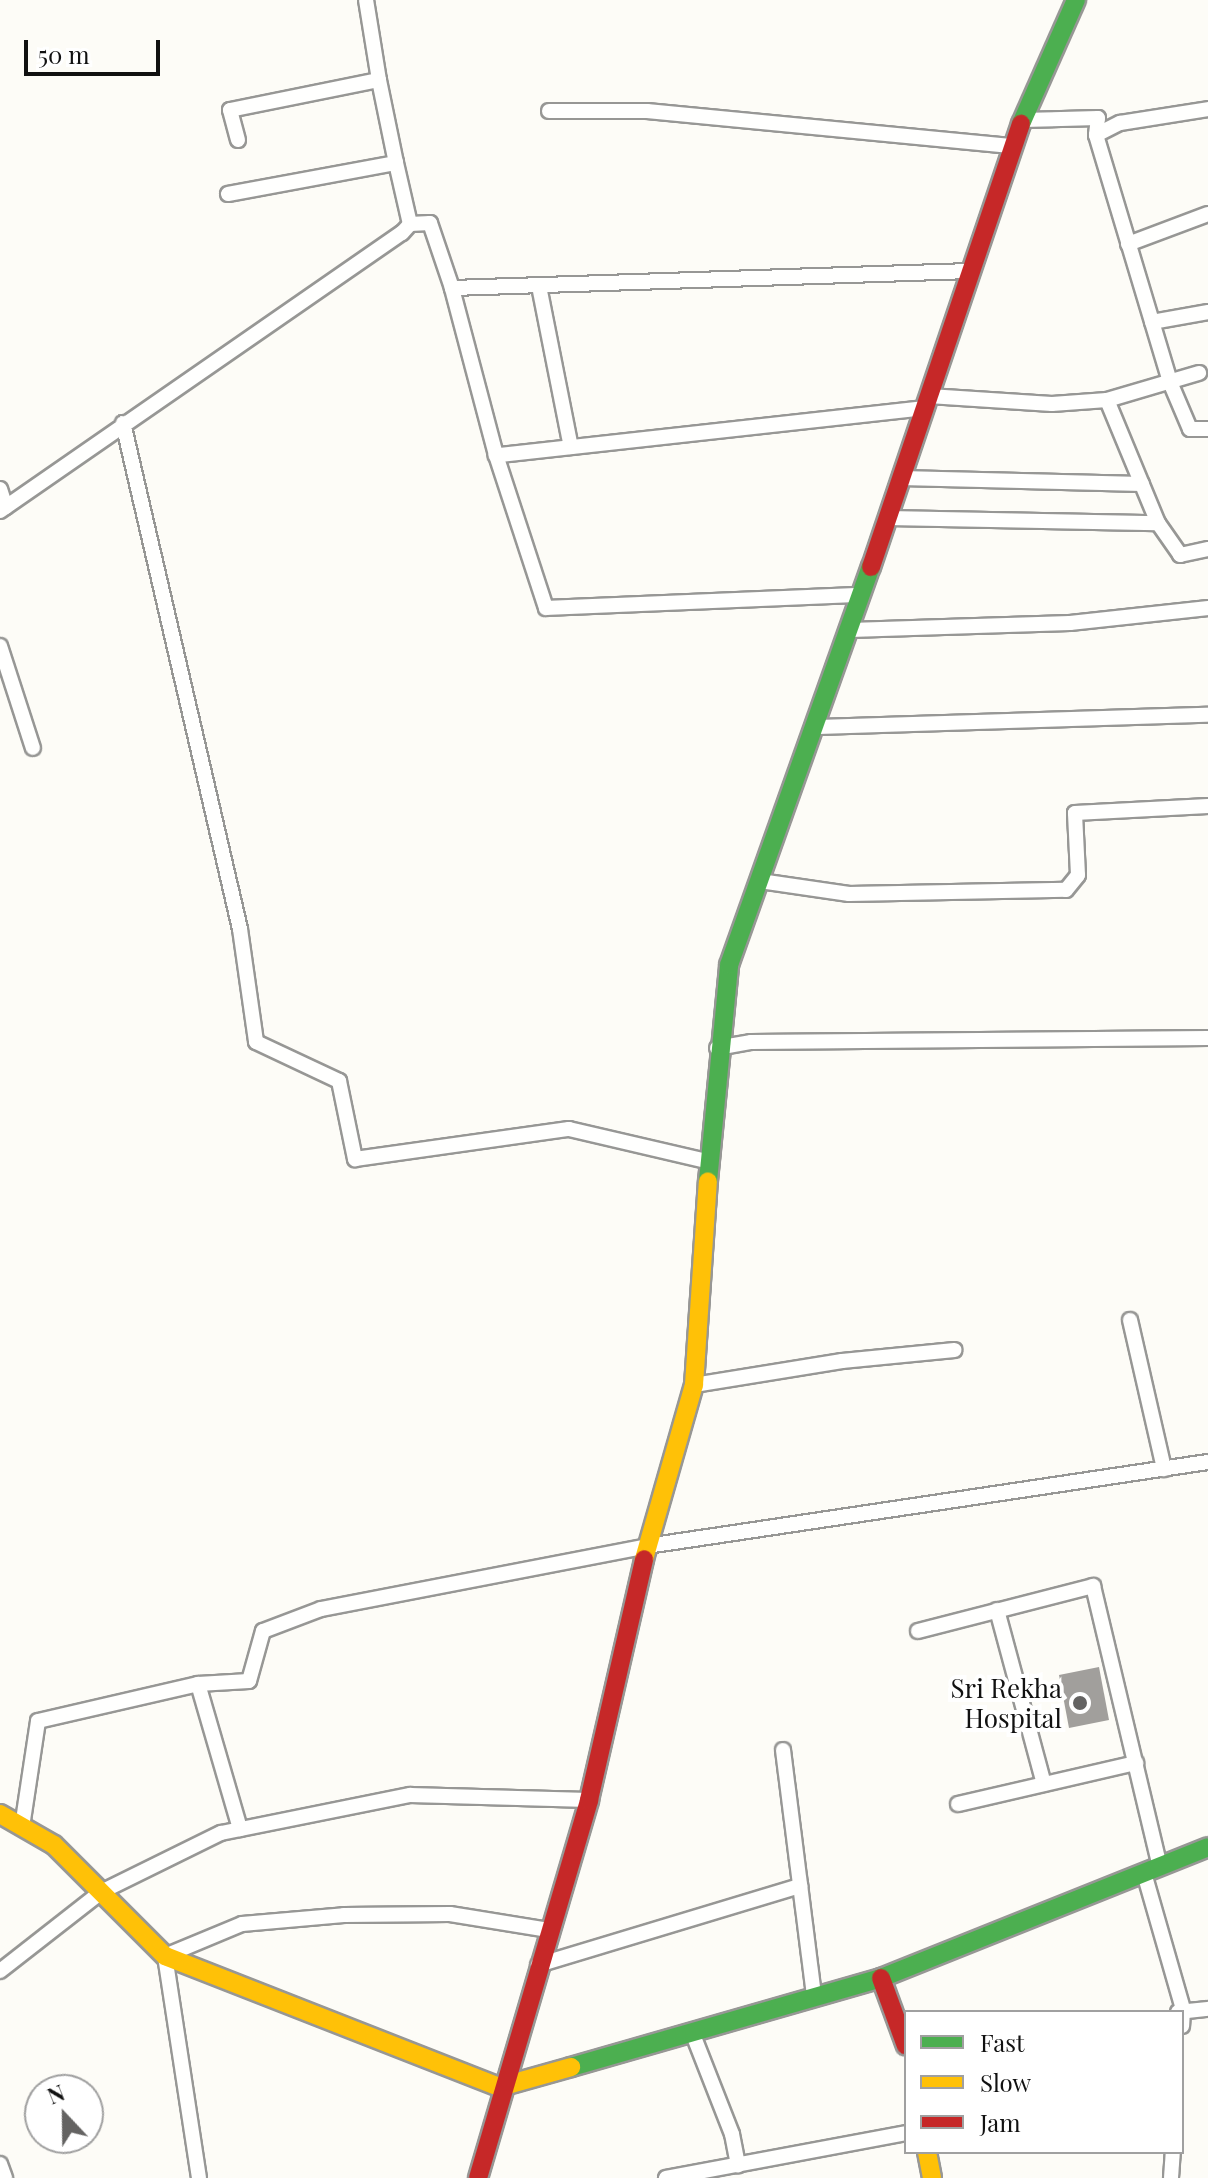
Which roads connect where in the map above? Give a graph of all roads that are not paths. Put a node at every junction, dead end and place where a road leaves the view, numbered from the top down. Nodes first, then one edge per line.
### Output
1 (366, 0) edge
2 (1076, 0) edge
3 (379, 80) junction
4 (1208, 109) edge
5 (549, 111) dead end
6 (1022, 120) junction
7 (1096, 135) junction
8 (238, 140) dead end
9 (1013, 146) junction
10 (396, 163) junction
11 (228, 194) dead end
12 (1208, 214) edge
13 (410, 224) junction
14 (1128, 244) junction
15 (971, 271) junction
16 (539, 286) junction
17 (452, 288) junction
18 (1208, 312) edge
19 (1152, 322) junction
20 (1199, 373) dead end
21 (1170, 382) junction
22 (1107, 400) junction
23 (927, 402) junction
24 (123, 423) junction
25 (1208, 429) edge
26 (571, 447) junction
27 (496, 455) junction
28 (901, 478) junction
29 (1142, 484) junction
30 (0, 489) edge
31 (3, 509) edge
32 (888, 518) junction
33 (1158, 523) junction
34 (1208, 549) edge
35 (861, 595) junction
36 (1208, 608) edge
37 (850, 630) junction
38 (0, 646) edge
39 (1208, 715) edge
40 (817, 727) junction
41 (33, 748) dead end
42 (1208, 806) edge
43 (760, 881) junction
44 (1208, 1038) edge
45 (717, 1048) junction
46 (711, 1162) junction
47 (1130, 1320) dead end
48 (954, 1350) dead end
49 (694, 1385) junction
50 (1208, 1462) edge
51 (1164, 1469) junction
52 (647, 1546) junction
53 (997, 1610) junction
54 (918, 1631) dead end
55 (198, 1684) junction
56 (783, 1750) dead end
57 (1136, 1763) junction
58 (1044, 1784) junction
59 (589, 1800) junction
60 (958, 1804) dead end
61 (0, 1814) edge
62 (22, 1827) junction
63 (240, 1829) junction
64 (1208, 1847) edge
65 (1152, 1870) junction
66 (800, 1886) junction
67 (101, 1892) junction
68 (549, 1930) junction
69 (165, 1956) junction
70 (538, 1965) junction
71 (0, 1971) edge
72 (881, 1978) junction
73 (814, 1997) junction
74 (1208, 2009) edge
75 (1180, 2010) edge
76 (1184, 2011) edge
77 (692, 2032) junction
78 (904, 2041) edge
79 (500, 2087) junction
80 (904, 2133) edge
81 (927, 2154) edge
82 (1173, 2154) edge
83 (0, 2164) edge
84 (738, 2165) junction
85 (5, 2178) edge
86 (199, 2178) edge
87 (478, 2178) edge
88 (666, 2178) edge
89 (932, 2178) edge
90 (1171, 2178) edge

1 - 3 street
2 - 6 main road
3 - 8 street
3 - 10 street
4 - 7 street
5 - 9 street
6 - 7 street
6 - 9 main road
7 - 14 street
9 - 15 main road
10 - 11 street
10 - 13 street
12 - 14 street
13 - 17 street
13 - 24 street
14 - 19 street
15 - 16 street
15 - 23 main road
16 - 17 street
16 - 26 street
17 - 27 street
18 - 19 street
19 - 21 street
20 - 21 street
21 - 22 street
21 - 25 street
22 - 23 street
22 - 29 street
23 - 26 street
23 - 28 main road
24 - 31 street
24 - 46 street
26 - 27 street
27 - 35 street
28 - 29 street
28 - 32 main road
29 - 33 street
30 - 31 street
32 - 33 street
32 - 35 main road
33 - 34 street
35 - 37 main road
36 - 37 street
37 - 40 main road
38 - 41 street
39 - 40 street
40 - 43 main road
42 - 43 street
43 - 45 main road
44 - 45 street
45 - 46 main road
46 - 49 main road
47 - 51 street
48 - 49 street
49 - 52 main road
50 - 51 street
51 - 52 street
52 - 55 street
52 - 59 main road
53 - 54 street
53 - 57 street
53 - 58 street
55 - 62 street
55 - 63 street
56 - 66 street
57 - 58 street
57 - 65 street
58 - 60 street
59 - 63 street
59 - 68 main road
61 - 62 main road
62 - 67 main road
63 - 67 street
64 - 65 main road
65 - 72 main road
65 - 75 street
66 - 70 street
66 - 73 street
67 - 69 main road
67 - 71 street
68 - 69 street
68 - 70 main road
69 - 79 main road
69 - 86 street
70 - 79 main road
72 - 73 main road
72 - 78 main road
73 - 77 main road
74 - 76 street
77 - 79 main road
77 - 84 street
79 - 87 main road
80 - 84 street
81 - 89 main road
82 - 90 street
83 - 85 street
84 - 88 street

